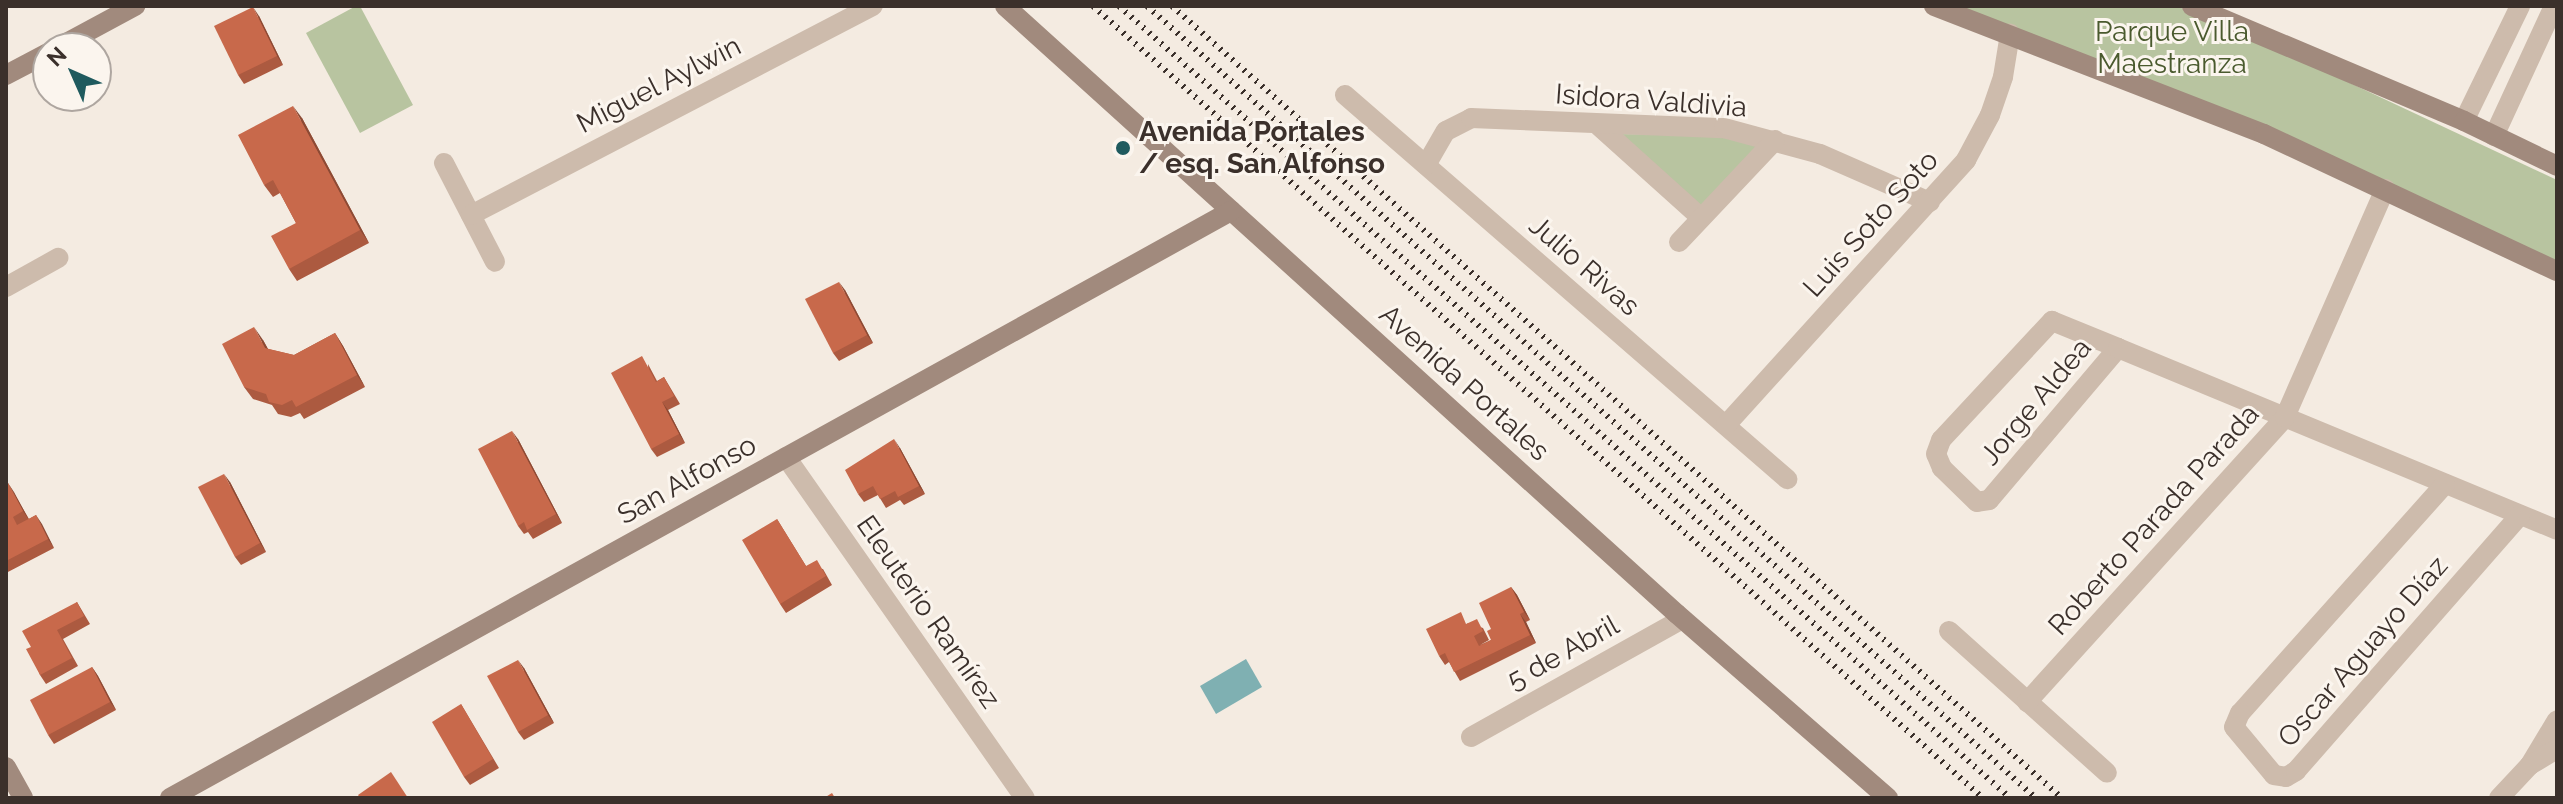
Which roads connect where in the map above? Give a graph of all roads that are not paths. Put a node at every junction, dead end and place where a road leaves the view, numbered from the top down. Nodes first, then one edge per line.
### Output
1 (135, 6) edge
2 (873, 6) edge
3 (1005, 6) edge
4 (1934, 6) edge
5 (2192, 6) edge
6 (2520, 6) edge
7 (2554, 6) edge
8 (87, 32) edge
9 (2010, 34) junction
10 (32, 61) edge
11 (6, 75) edge
12 (1345, 95) dead end
13 (2464, 121) junction
14 (1599, 126) junction
15 (2494, 136) junction
16 (1775, 140) junction
17 (444, 163) dead end
18 (1426, 165) junction
19 (2557, 166) edge
20 (2385, 189) junction
21 (1930, 202) junction
22 (1231, 211) junction
23 (471, 215) junction
24 (1701, 218) junction
25 (1679, 242) dead end
26 (58, 258) dead end
27 (495, 262) dead end
28 (2557, 271) edge
29 (6, 287) edge
30 (2118, 348) junction
31 (2285, 417) junction
32 (1726, 425) junction
33 (786, 457) junction
34 (1787, 479) dead end
35 (2445, 484) junction
36 (2520, 515) junction
37 (2557, 530) edge
38 (1682, 619) junction
39 (1949, 631) dead end
40 (2027, 702) junction
41 (2557, 720) edge
42 (1471, 737) dead end
43 (2557, 749) edge
44 (2530, 765) junction
45 (6, 767) edge
46 (2107, 773) dead end
47 (23, 798) edge
48 (170, 798) edge
49 (1025, 798) edge
50 (1888, 798) edge
51 (2499, 798) edge

1 - 8 street
2 - 23 street, Miguel Aylwin
3 - 22 street, Avenida Portales
4 - 9 street
5 - 13 street
6 - 13 street
7 - 15 street
9 - 20 street
9 - 21 street, Luis Soto Soto
10 - 11 street
12 - 18 street, Julio Rivas
13 - 15 street
14 - 16 street, Isidora Valdivia
14 - 18 street, Isidora Valdivia
14 - 24 street
15 - 19 street
16 - 21 street, Isidora Valdivia
16 - 24 street
17 - 23 street
18 - 32 street, Julio Rivas
20 - 28 street
20 - 31 street, Roberto Parada Parada
21 - 32 street, Luis Soto Soto
22 - 33 street, San Alfonso
22 - 38 street, Avenida Portales
23 - 27 street
24 - 25 street
26 - 29 street
30 - 30 street, Jorge Aldea
30 - 31 street, Jorge Aldea
31 - 35 street, Jorge Aldea
31 - 40 street, Roberto Parada Parada
32 - 34 street, Julio Rivas
33 - 48 street, San Alfonso
33 - 49 street, Eleuterio Ramírez
35 - 36 street, Jorge Aldea
35 - 36 street, Oscar Aguayo Díaz
36 - 37 street, Jorge Aldea
38 - 42 street, 5 de Abril
38 - 50 street, Avenida Portales
39 - 40 street
40 - 46 street
41 - 44 street
43 - 44 street
44 - 51 street
45 - 47 street

